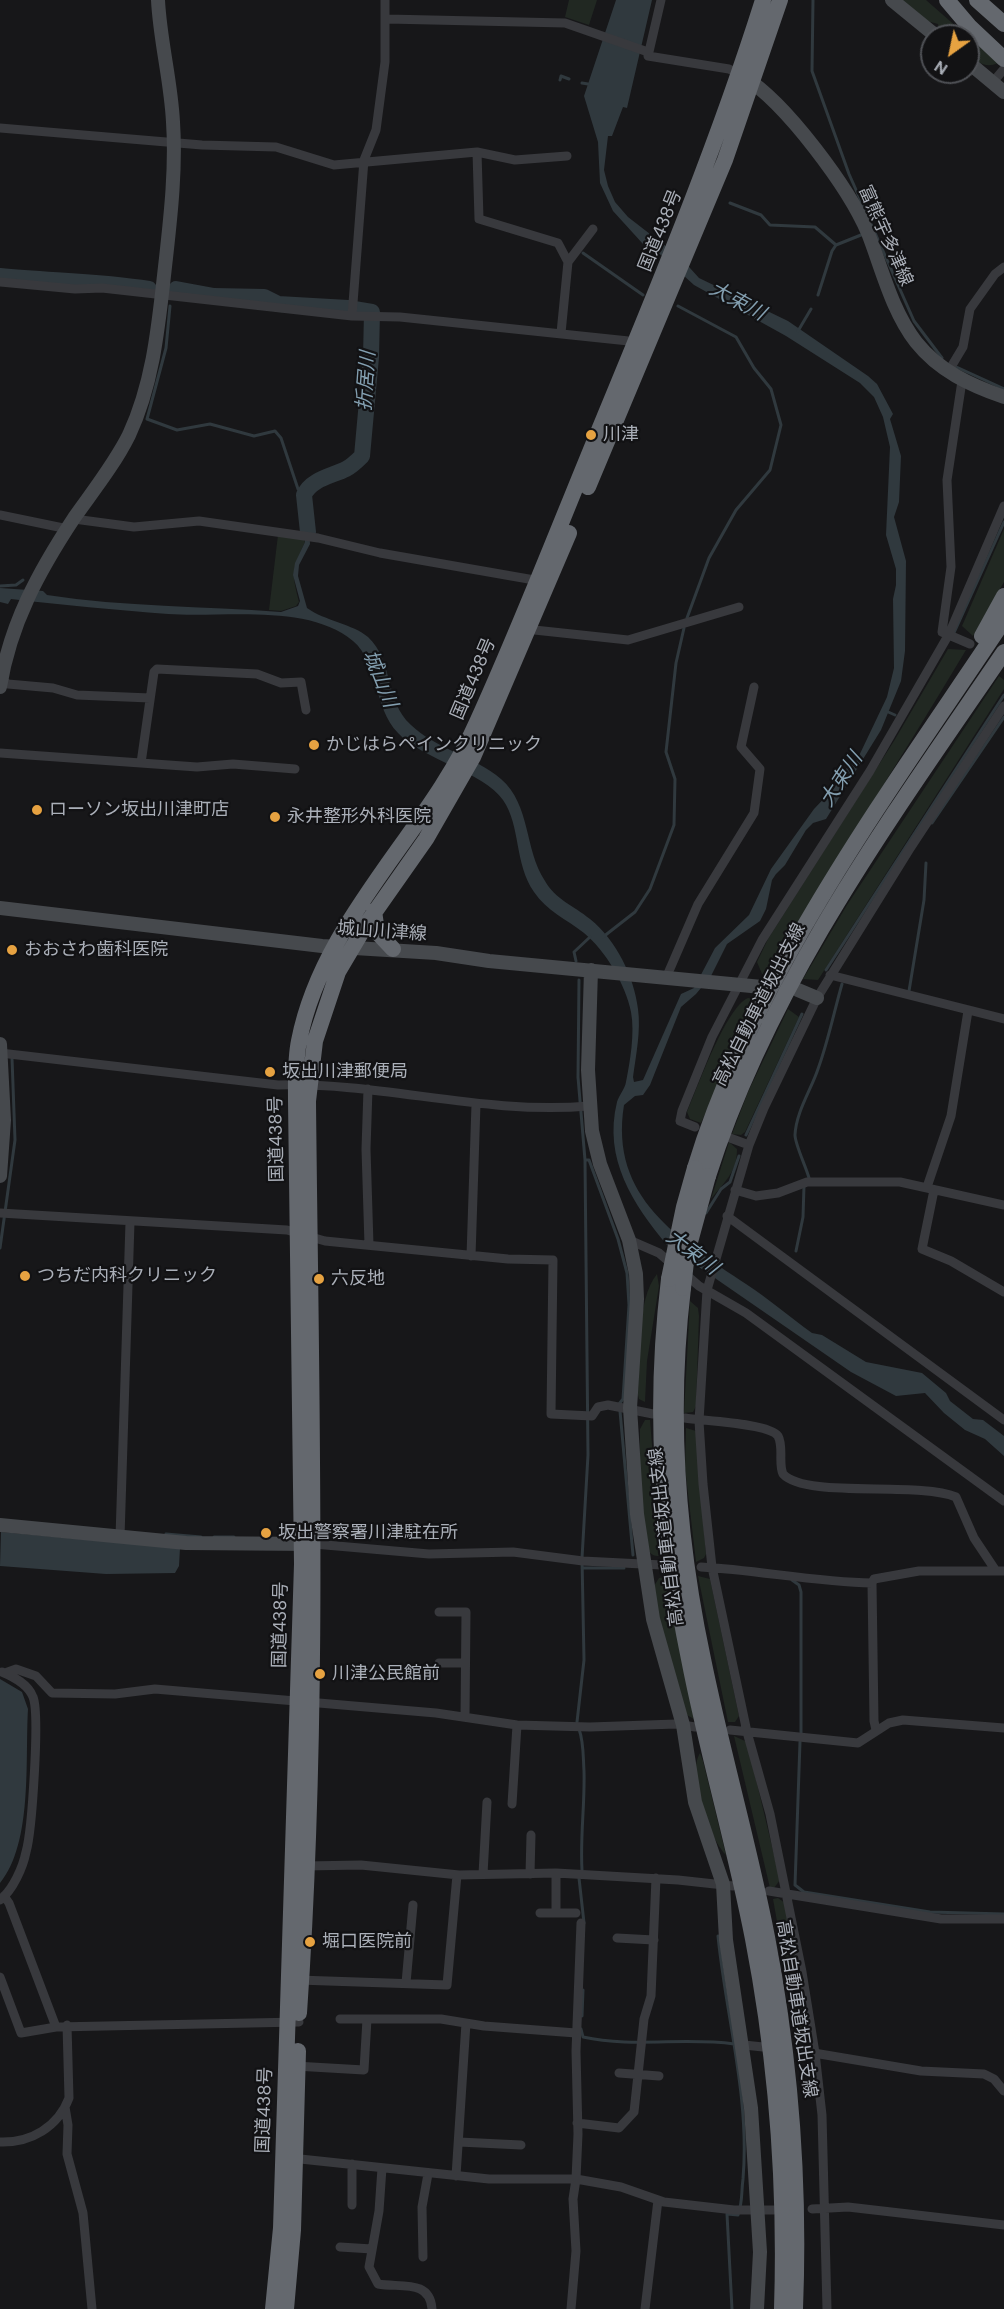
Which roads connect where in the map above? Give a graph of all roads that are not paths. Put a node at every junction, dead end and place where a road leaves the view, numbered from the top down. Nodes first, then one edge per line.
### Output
1 (158, 0) edge
2 (385, 0) edge
3 (661, 0) edge
4 (763, 0) edge
5 (780, 0) edge
6 (892, 0) edge
7 (948, 0) edge
8 (977, 0) edge
9 (387, 19) junction
10 (921, 24) edge
11 (1004, 24) edge
12 (1004, 47) edge
13 (647, 52) junction
14 (1004, 59) edge
15 (1004, 69) edge
16 (980, 72) edge
17 (746, 79) junction
18 (993, 82) junction
19 (1004, 92) edge
20 (0, 128) edge
21 (174, 141) junction
22 (477, 152) junction
23 (567, 156) dead end
24 (364, 160) junction
25 (593, 230) dead end
26 (568, 262) junction
27 (1004, 267) edge
28 (0, 282) edge
29 (162, 295) junction
30 (352, 311) junction
31 (561, 333) junction
32 (642, 342) junction
33 (951, 367) junction
34 (962, 381) junction
35 (1004, 397) edge
36 (1004, 506) edge
37 (0, 515) edge
38 (71, 524) junction
39 (542, 581) junction
40 (1004, 596) edge
41 (739, 607) dead end
42 (1004, 620) edge
43 (523, 628) junction
44 (951, 636) junction
45 (970, 644) dead end
46 (1003, 653) edge
47 (0, 681) edge
48 (754, 687) dead end
49 (150, 698) junction
50 (1004, 706) edge
51 (306, 710) dead end
52 (0, 753) edge
53 (915, 754) junction
54 (141, 764) junction
55 (295, 769) dead end
56 (458, 773) junction
57 (0, 908) edge
58 (374, 911) junction
59 (344, 947) junction
60 (393, 949) junction
61 (591, 970) junction
62 (830, 975) junction
63 (669, 978) junction
64 (735, 984) junction
65 (762, 987) dead end
66 (798, 990) dead end
67 (817, 998) junction
68 (968, 1011) junction
69 (1004, 1019) edge
70 (0, 1044) edge
71 (0, 1053) edge
72 (303, 1084) junction
73 (368, 1089) junction
74 (476, 1104) junction
75 (582, 1106) junction
76 (695, 1127) dead end
77 (730, 1138) dead end
78 (749, 1145) junction
79 (701, 1172) junction
80 (0, 1176) edge
81 (930, 1188) junction
82 (735, 1190) junction
83 (1004, 1205) edge
84 (4, 1213) edge
85 (726, 1217) junction
86 (130, 1222) junction
87 (304, 1235) junction
88 (628, 1240) junction
89 (369, 1245) junction
90 (471, 1256) junction
91 (676, 1284) junction
92 (708, 1288) junction
93 (1004, 1292) edge
94 (630, 1408) junction
95 (653, 1414) dead end
96 (685, 1418) dead end
97 (1004, 1420) edge
98 (699, 1421) junction
99 (1004, 1502) edge
100 (0, 1525) edge
101 (120, 1533) junction
102 (308, 1544) junction
103 (644, 1564) junction
104 (662, 1565) dead end
105 (701, 1567) dead end
106 (712, 1567) junction
107 (1000, 1571) edge
108 (872, 1583) junction
109 (439, 1612) dead end
110 (439, 1663) dead end
111 (465, 1663) junction
112 (3, 1672) edge
113 (305, 1703) junction
114 (465, 1717) junction
115 (517, 1725) junction
116 (689, 1726) junction
117 (1004, 1728) edge
118 (730, 1730) dead end
119 (876, 1730) junction
120 (747, 1732) junction
121 (487, 1802) dead end
122 (512, 1804) dead end
123 (531, 1835) dead end
124 (300, 1866) junction
125 (556, 1873) junction
126 (483, 1874) junction
127 (530, 1874) junction
128 (457, 1875) junction
129 (656, 1878) junction
130 (728, 1885) junction
131 (768, 1891) dead end
132 (786, 1894) junction
133 (2, 1898) edge
134 (413, 1905) dead end
135 (540, 1913) dead end
136 (556, 1913) junction
137 (576, 1913) dead end
138 (1004, 1919) edge
139 (580, 1923) dead end
140 (617, 1938) dead end
141 (654, 1940) junction
142 (0, 1977) edge
143 (296, 1980) junction
144 (406, 1983) junction
145 (340, 2019) dead end
146 (367, 2019) junction
147 (293, 2022) junction
148 (466, 2023) junction
149 (67, 2025) junction
150 (56, 2027) junction
151 (576, 2033) junction
152 (744, 2045) junction
153 (763, 2047) dead end
154 (802, 2051) dead end
155 (814, 2053) junction
156 (292, 2066) junction
157 (619, 2073) dead end
158 (639, 2074) junction
159 (659, 2076) dead end
160 (1004, 2091) edge
161 (65, 2107) junction
162 (577, 2123) junction
163 (0, 2142) edge
164 (459, 2142) junction
165 (521, 2145) dead end
166 (289, 2158) junction
167 (352, 2164) junction
168 (382, 2168) junction
169 (428, 2174) junction
170 (456, 2176) junction
171 (576, 2179) junction
172 (658, 2200) junction
173 (352, 2205) dead end
174 (825, 2208) junction
175 (774, 2210) dead end
176 (758, 2211) junction
177 (805, 2212) junction
178 (1004, 2225) edge
179 (340, 2247) dead end
180 (372, 2249) junction
181 (423, 2258) dead end
182 (281, 2308) edge
183 (93, 2309) edge
184 (432, 2309) edge
185 (571, 2309) edge
186 (645, 2309) edge
187 (757, 2309) edge
188 (782, 2309) edge
189 (795, 2309) edge
190 (802, 2309) edge
191 (827, 2309) edge

1 - 21 street
2 - 9 street
3 - 13 street
4 - 17 highway, 国道438号
5 - 17 highway, 国道438号
6 - 10 street
7 - 12 highway
7 - 14 highway
8 - 11 highway
9 - 13 street
9 - 24 street
13 - 17 street
15 - 18 street
16 - 18 street
17 - 32 highway, 国道438号
17 - 33 street, 富熊宇多津線
18 - 19 street
20 - 21 street
21 - 24 street
21 - 29 street
22 - 23 street
22 - 24 street
22 - 26 street
24 - 30 street
25 - 26 street
26 - 31 street
27 - 33 street
28 - 29 street
29 - 30 street
29 - 38 street
30 - 31 street
31 - 32 street
32 - 39 highway, 国道438号
33 - 34 street, 富熊宇多津線
34 - 35 street, 富熊宇多津線
34 - 44 street
36 - 44 street
37 - 38 street
38 - 39 street
38 - 47 street
39 - 43 highway, 国道438号
40 - 53 highway
41 - 43 street
42 - 53 highway
43 - 56 highway, 国道438号
44 - 45 street
44 - 64 street
46 - 79 highway, 高松自動車道坂出支線
47 - 49 street
48 - 63 street
49 - 51 street
49 - 54 street
50 - 62 street
52 - 54 street
53 - 79 highway, 高松自動車道坂出支線
54 - 55 street
56 - 58 highway, 国道438号
56 - 59 highway, 国道438号
57 - 59 street, 城山川津線
58 - 59 highway, 国道438号
58 - 60 highway
59 - 60 street, 城山川津線
59 - 72 highway, 国道438号
60 - 61 street, 城山川津線
61 - 63 street, 城山川津線
61 - 75 street
62 - 67 street
62 - 68 street
63 - 64 street, 城山川津線
64 - 65 street, 城山川津線
64 - 76 street
66 - 67 street
67 - 78 street
68 - 69 street
68 - 81 street
70 - 71 street
71 - 72 street
71 - 80 street
72 - 73 street
72 - 87 highway, 国道438号
73 - 74 street
73 - 89 street
74 - 75 street
74 - 90 street
75 - 88 street
77 - 78 street
78 - 82 street
79 - 91 highway, 高松自動車道坂出支線, bridge
81 - 82 street
81 - 83 street
81 - 93 street
82 - 85 street
84 - 86 street
85 - 92 street
85 - 97 street
86 - 87 street
86 - 101 street
87 - 89 street
87 - 102 highway, 国道438号
88 - 92 street
88 - 94 street
89 - 90 street
90 - 94 street
91 - 177 highway, 高松自動車道坂出支線
91 - 188 highway, 高松自動車道坂出支線
92 - 98 street
92 - 99 street
94 - 95 street
94 - 103 street
96 - 98 street
98 - 106 street
98 - 107 street
100 - 101 street
101 - 102 street
102 - 103 street
102 - 113 highway, 国道438号
103 - 104 street
103 - 116 street
105 - 106 street
106 - 108 street
106 - 120 street
107 - 108 street
108 - 119 street
109 - 111 street
110 - 111 street
111 - 114 street
112 - 113 street
112 - 133 street
113 - 114 street
113 - 124 highway, 国道438号
114 - 115 street
115 - 116 street
115 - 122 street
116 - 130 street
117 - 119 street
118 - 120 street
119 - 120 street
120 - 132 street
121 - 126 street
123 - 127 street
124 - 128 street
124 - 143 highway, 国道438号
125 - 127 street
125 - 129 street
125 - 136 street
126 - 127 street
126 - 128 street
128 - 144 street
129 - 130 street
129 - 141 street
130 - 152 street
131 - 132 street
132 - 138 street
132 - 155 street
133 - 150 street
134 - 144 street
135 - 136 street
136 - 137 street
139 - 151 street
140 - 141 street
141 - 158 street
142 - 150 street
143 - 144 street
143 - 147 highway, 国道438号
145 - 146 street
146 - 148 street
146 - 156 street
147 - 149 street
147 - 156 highway, 国道438号
148 - 151 street
148 - 164 street
149 - 150 street
149 - 161 street
151 - 162 street
152 - 153 street
152 - 176 street
154 - 155 street
155 - 160 street
155 - 174 street
156 - 166 highway, 国道438号
157 - 158 street
158 - 159 street
158 - 162 street
161 - 163 street
161 - 183 street
162 - 171 street
164 - 165 street
164 - 170 street
166 - 167 street
166 - 182 highway, 国道438号
167 - 168 street
167 - 173 street
168 - 169 street
168 - 180 street
169 - 170 street
169 - 181 street
170 - 171 street
171 - 172 street
171 - 185 street
172 - 176 street
172 - 186 street
174 - 177 street
174 - 178 street
174 - 191 street
175 - 176 street
176 - 187 street
177 - 189 highway, 高松自動車道坂出支線
177 - 190 highway
179 - 180 street
180 - 184 street

